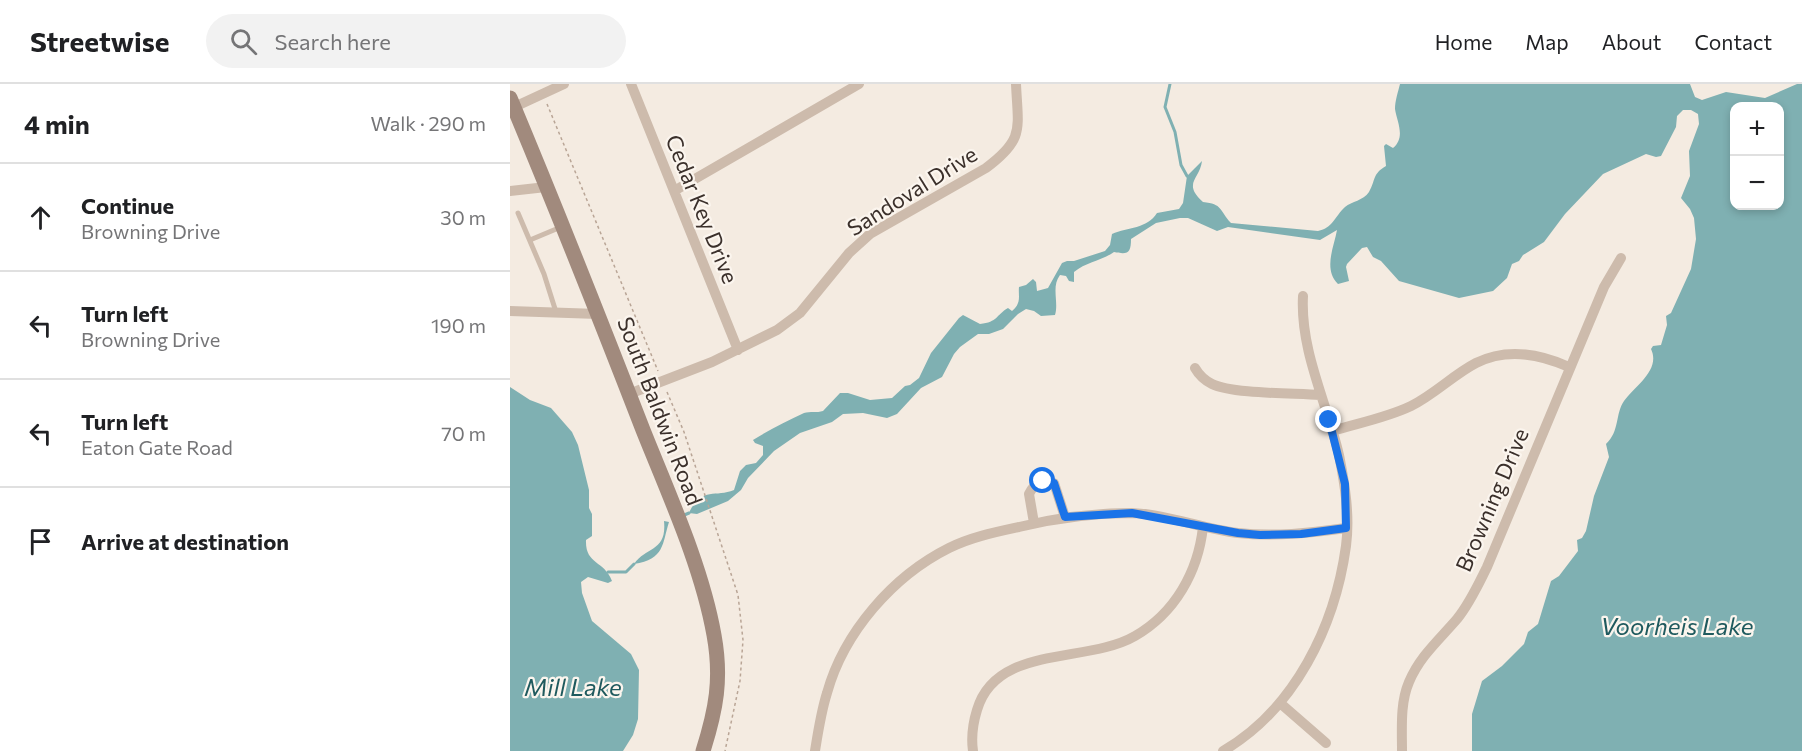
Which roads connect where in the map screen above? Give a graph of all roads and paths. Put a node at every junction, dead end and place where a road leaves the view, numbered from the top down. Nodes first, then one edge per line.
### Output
1 (564, 84) edge
2 (630, 84) edge
3 (859, 84) edge
4 (1016, 84) edge
5 (542, 93) junction
6 (511, 105) edge
7 (546, 187) junction
8 (510, 191) edge
9 (674, 191) junction
10 (518, 213) dead end
11 (562, 226) junction
12 (530, 240) junction
13 (1621, 258) dead end
14 (1303, 296) dead end
15 (510, 311) edge
16 (556, 312) junction
17 (598, 314) junction
18 (738, 350) junction
19 (1569, 367) junction
20 (1195, 368) dead end
21 (662, 381) junction
22 (629, 394) junction
23 (1320, 394) junction
24 (1332, 431) junction
25 (1065, 517) junction
26 (1034, 523) junction
27 (1203, 527) junction
28 (1346, 528) junction
29 (1280, 703) junction
30 (1326, 743) dead end
31 (703, 751) edge
32 (725, 751) edge
33 (815, 751) edge
34 (974, 751) edge
35 (1223, 751) edge
36 (1402, 751) edge

1 - 5 street
2 - 9 street, Cedar Key Drive
3 - 9 street
4 - 18 street, Sandoval Drive
5 - 6 street
5 - 21 path
6 - 7 main road, South Baldwin Road
7 - 8 street
7 - 11 main road, South Baldwin Road
9 - 18 street, Cedar Key Drive
10 - 12 lane
11 - 12 lane
11 - 17 main road, South Baldwin Road
12 - 16 lane
13 - 19 street, Browning Drive
14 - 23 street
15 - 16 street
16 - 17 street
17 - 22 main road, South Baldwin Road
18 - 21 street, Sandoval Drive
19 - 24 street
19 - 36 street, Browning Drive
20 - 23 street
21 - 22 street, Sandoval Drive
21 - 32 path
22 - 31 main road, South Baldwin Road
23 - 24 street
24 - 28 street
25 - 26 street
25 - 26 street
25 - 27 street
26 - 33 street
27 - 28 street
27 - 34 street
28 - 29 street
29 - 30 street
29 - 35 street

